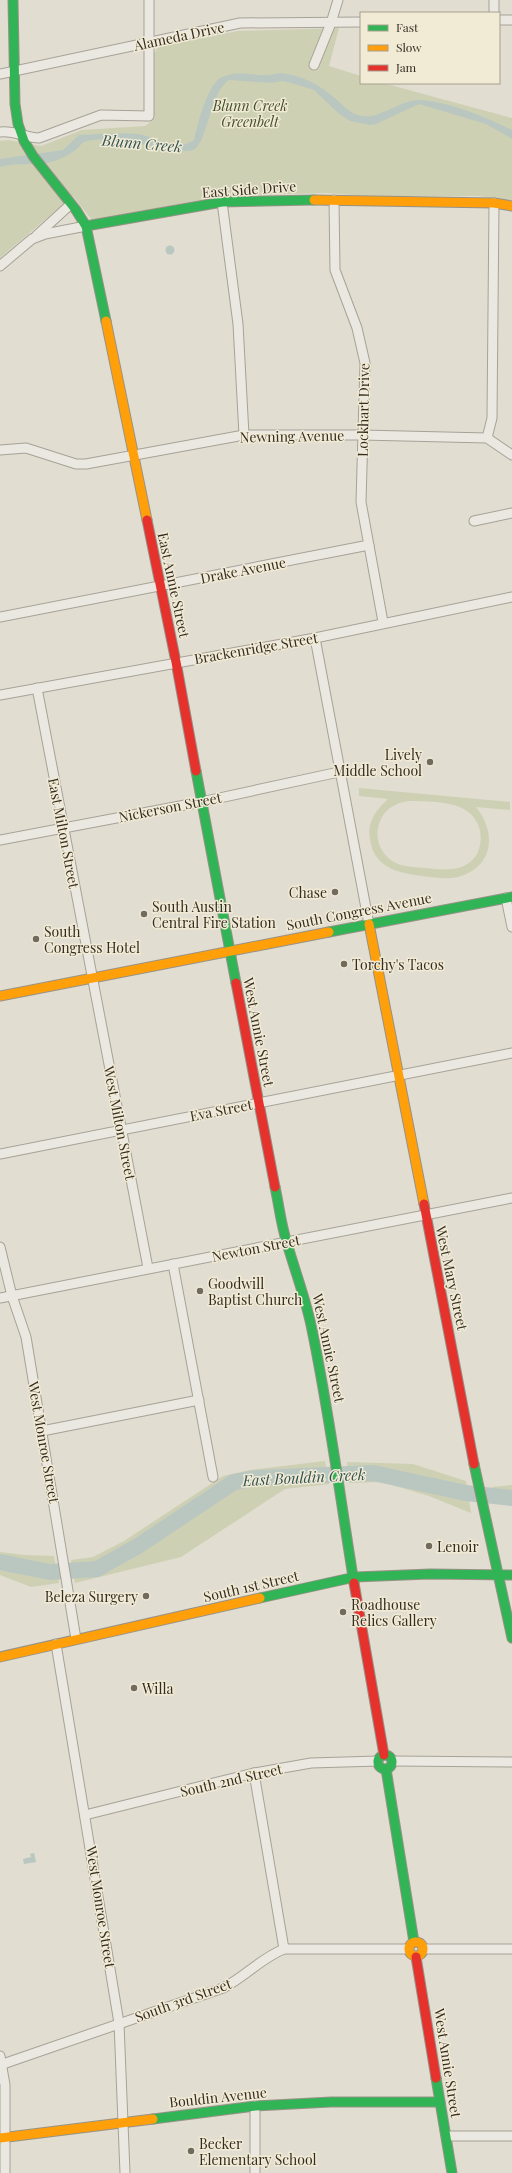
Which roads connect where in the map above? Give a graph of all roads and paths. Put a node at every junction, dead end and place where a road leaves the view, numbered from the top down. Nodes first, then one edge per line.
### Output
1 (13, 0) edge
2 (149, 0) edge
3 (338, 0) edge
4 (494, 0) edge
5 (494, 12) edge
6 (500, 20) edge
7 (512, 20) edge
8 (360, 22) edge
9 (331, 23) junction
10 (150, 42) junction
11 (314, 65) dead end
12 (13, 72) junction
13 (0, 74) edge
14 (0, 132) edge
15 (22, 138) junction
16 (334, 200) junction
17 (222, 202) junction
18 (494, 203) junction
19 (71, 204) junction
20 (512, 206) edge
21 (86, 226) junction
22 (32, 239) junction
23 (0, 266) edge
24 (244, 435) junction
25 (362, 435) junction
26 (486, 438) junction
27 (0, 450) edge
28 (132, 454) junction
29 (512, 455) edge
30 (512, 513) edge
31 (474, 521) dead end
32 (369, 545) junction
33 (160, 586) junction
34 (512, 597) edge
35 (0, 617) edge
36 (384, 622) junction
37 (315, 638) junction
38 (176, 662) junction
39 (37, 688) junction
40 (0, 695) edge
41 (339, 772) junction
42 (201, 802) junction
43 (64, 828) junction
44 (0, 840) edge
45 (509, 897) edge
46 (369, 924) junction
47 (512, 926) edge
48 (229, 950) junction
49 (92, 977) junction
50 (0, 996) edge
51 (512, 1053) edge
52 (398, 1076) junction
53 (259, 1103) junction
54 (121, 1130) junction
55 (0, 1154) edge
56 (512, 1198) edge
57 (424, 1215) junction
58 (286, 1242) junction
59 (0, 1247) edge
60 (173, 1264) junction
61 (148, 1268) junction
62 (12, 1296) junction
63 (0, 1298) edge
64 (199, 1400) junction
65 (42, 1431) junction
66 (213, 1477) dead end
67 (497, 1574) junction
68 (512, 1575) edge
69 (354, 1577) junction
70 (512, 1638) edge
71 (76, 1639) junction
72 (56, 1644) junction
73 (0, 1656) edge
74 (381, 1758) junction
75 (393, 1761) junction
76 (512, 1762) edge
77 (386, 1769) junction
78 (254, 1773) junction
79 (86, 1815) junction
80 (411, 1946) junction
81 (284, 1949) junction
82 (423, 1949) junction
83 (512, 1949) edge
84 (416, 1957) junction
85 (120, 2023) junction
86 (1, 2060) edge
87 (440, 2102) junction
88 (255, 2106) junction
89 (124, 2122) junction
90 (446, 2136) junction
91 (512, 2136) edge
92 (3, 2138) edge
93 (5, 2173) edge
94 (125, 2173) edge
95 (255, 2173) edge
96 (452, 2173) edge

1 - 12 street
2 - 10 street
3 - 9 street
4 - 5 street
6 - 7 street
8 - 9 street, Alameda Drive
9 - 10 street, Alameda Drive
9 - 11 street
10 - 12 street, Alameda Drive
10 - 15 street
12 - 13 street, Alameda Drive
12 - 15 street
14 - 15 street
15 - 19 street
16 - 17 street, East Side Drive
16 - 18 street, East Side Drive
16 - 25 street, Lockhart Drive
17 - 21 street, East Side Drive
17 - 24 street
18 - 20 street, East Side Drive
18 - 26 street
19 - 21 street
19 - 22 street
21 - 22 street, East Side Drive
21 - 28 street, East Annie Street
22 - 23 street, East Side Drive
24 - 25 street, Newning Avenue
24 - 28 street, Newning Avenue
25 - 26 street, Newning Avenue
25 - 32 street, Lockhart Drive
26 - 29 street
27 - 28 street, Newning Avenue
28 - 33 street, East Annie Street
30 - 31 street
32 - 33 street, Drake Avenue
32 - 36 street, Lockhart Drive
33 - 35 street, Drake Avenue
33 - 38 street, East Annie Street
34 - 36 street, Brackenridge Street
36 - 37 street, Brackenridge Street
37 - 38 street, Brackenridge Street
37 - 41 street
38 - 39 street, Brackenridge Street
38 - 42 street, East Annie Street
39 - 40 street, Brackenridge Street
39 - 43 street, East Milton Street
41 - 42 street, Nickerson Street
41 - 46 street
42 - 43 street, Nickerson Street
42 - 48 street, East Annie Street
43 - 44 street, Nickerson Street
43 - 49 street, East Milton Street
45 - 46 street, South Congress Avenue
45 - 47 street
46 - 48 street, South Congress Avenue
46 - 52 street, West Mary Street
48 - 49 street, South Congress Avenue
48 - 53 street, West Annie Street
49 - 50 street, South Congress Avenue
49 - 54 street, West Milton Street
51 - 52 street, Eva Street
52 - 53 street, Eva Street
52 - 57 street, West Mary Street
53 - 54 street, Eva Street
53 - 58 street, West Annie Street
54 - 55 street, Eva Street
54 - 61 street, West Milton Street
56 - 57 street, Newton Street
57 - 58 street, Newton Street
57 - 67 street, West Mary Street
58 - 60 street, Newton Street
58 - 69 street, West Annie Street
59 - 62 street, West Monroe Street
60 - 61 street, Newton Street
60 - 64 street
61 - 62 street, Newton Street
62 - 63 street, Newton Street
62 - 65 street, West Monroe Street
64 - 65 street
64 - 66 street
65 - 71 street, West Monroe Street
67 - 68 street, South 1st Street
67 - 69 street, South 1st Street
67 - 70 street, West Mary Street
69 - 71 street, South 1st Street
69 - 74 street, West Annie Street
71 - 72 street, South 1st Street
72 - 73 street, South 1st Street
72 - 79 street, West Monroe Street
74 - 75 street
74 - 77 street
74 - 78 street, South 2nd Street
75 - 76 street
75 - 77 street
77 - 80 street
78 - 79 street, South 2nd Street
78 - 81 street
79 - 85 street, West Monroe Street
80 - 81 street
80 - 82 street
80 - 84 street
81 - 85 street, South 3rd Street
82 - 83 street
82 - 84 street
84 - 87 street, West Annie Street
85 - 86 street, South 3rd Street
85 - 89 street, West Monroe Street
86 - 92 street
87 - 88 street, Bouldin Avenue
87 - 90 street, West Annie Street
88 - 89 street, Bouldin Avenue
88 - 95 street
89 - 92 street, Bouldin Avenue
89 - 94 street, West Monroe Street
90 - 91 street
90 - 96 street, West Annie Street
92 - 93 street

